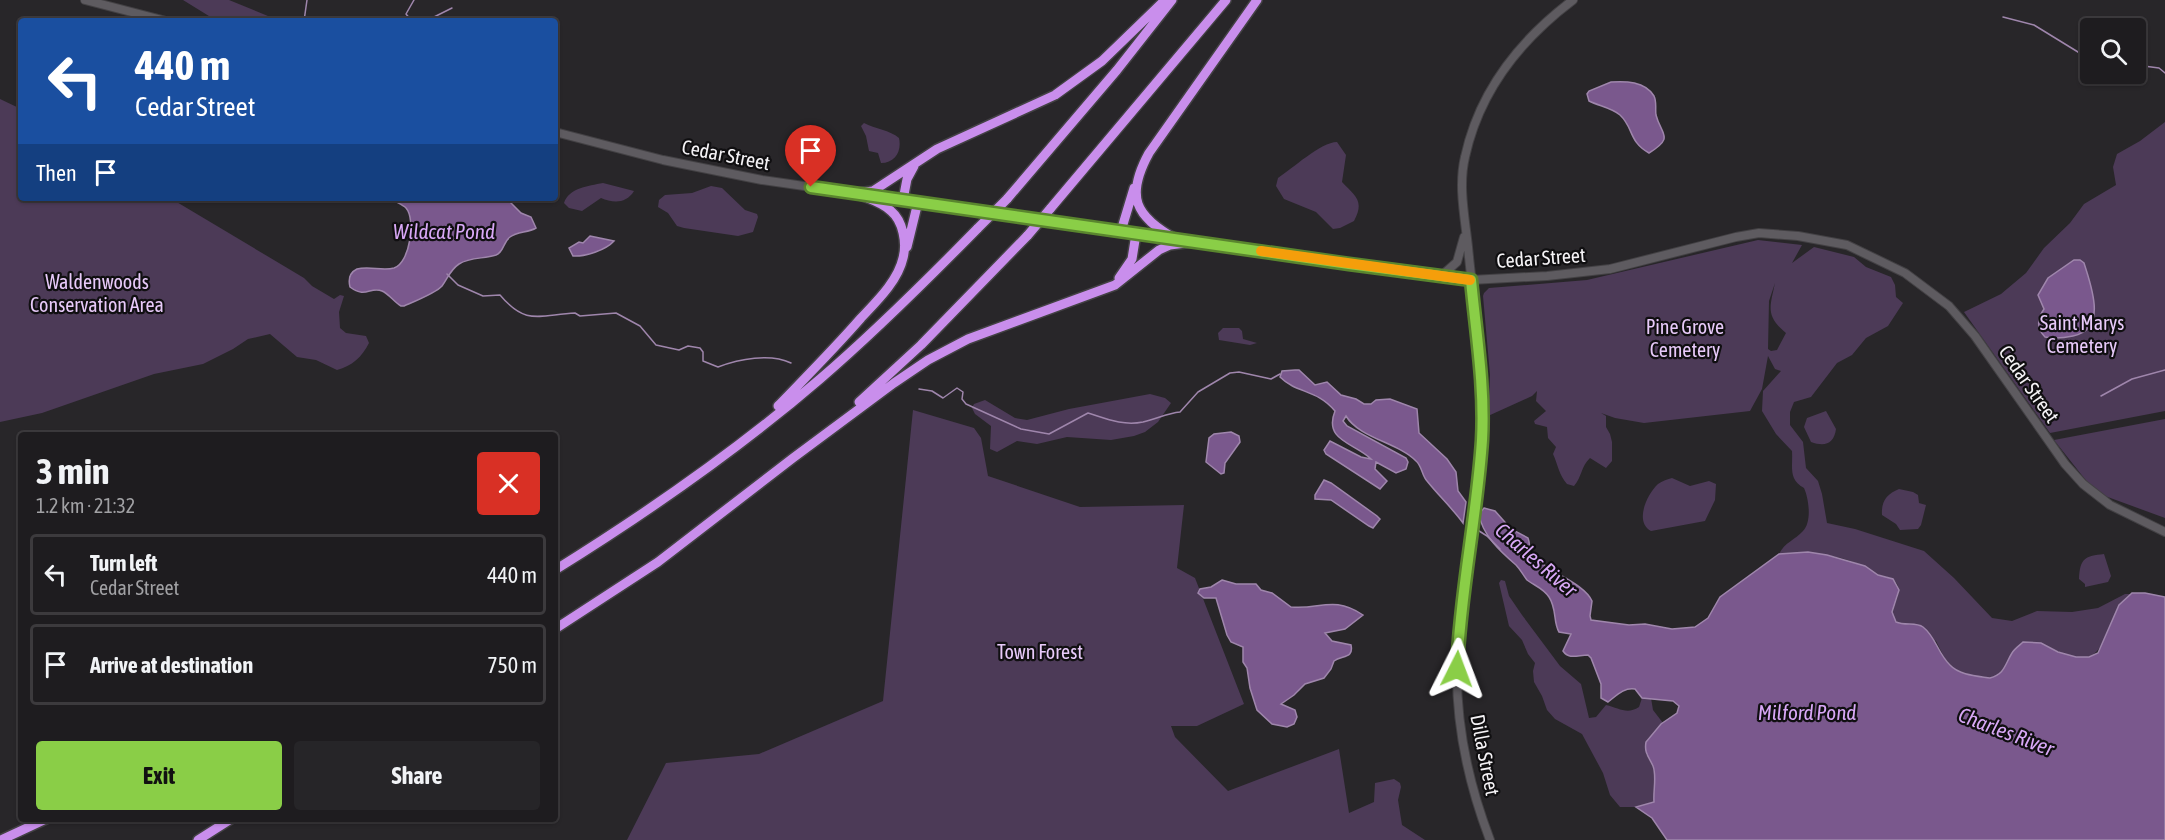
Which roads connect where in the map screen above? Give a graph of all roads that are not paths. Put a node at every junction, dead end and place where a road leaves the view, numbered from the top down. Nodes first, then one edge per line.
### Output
1 (85, 0) edge
2 (1165, 0) edge
3 (1172, 0) edge
4 (1226, 0) edge
5 (1257, 0) edge
6 (1573, 0) edge
7 (154, 18) edge
8 (558, 133) edge
9 (920, 159) junction
10 (1137, 178) junction
11 (856, 193) junction
12 (903, 200) junction
13 (918, 202) junction
14 (1466, 230) junction
15 (1121, 231) junction
16 (1136, 234) junction
17 (1176, 239) junction
18 (1193, 242) junction
19 (904, 257) junction
20 (1440, 277) junction
21 (1471, 280) junction
22 (1106, 289) junction
23 (752, 433) junction
24 (793, 458) junction
25 (2165, 532) edge
26 (558, 568) edge
27 (558, 627) edge
28 (40, 822) edge
29 (226, 822) edge
30 (1, 840) edge
31 (198, 840) edge
32 (1490, 840) edge

1 - 7 main road
2 - 9 highway
3 - 23 highway, bridge
4 - 24 highway, bridge
5 - 10 highway
6 - 14 main road, Dilla Street
8 - 11 main road, Cedar Street
9 - 11 highway
9 - 12 highway
10 - 15 highway
10 - 17 highway
11 - 12 main road, Cedar Street
11 - 19 highway
12 - 13 main road, Cedar Street
13 - 15 main road, Cedar Street
13 - 19 highway
14 - 20 main road
14 - 21 main road, Dilla Street
15 - 16 main road, Cedar Street
16 - 17 main road, Cedar Street
16 - 22 highway
17 - 18 main road, Cedar Street
18 - 20 main road, Cedar Street
18 - 22 highway
19 - 23 highway
20 - 21 main road, Cedar Street
21 - 25 main road, Cedar Street
21 - 32 main road, Dilla Street
22 - 24 highway
23 - 26 highway
24 - 27 highway
28 - 30 highway
29 - 31 highway

